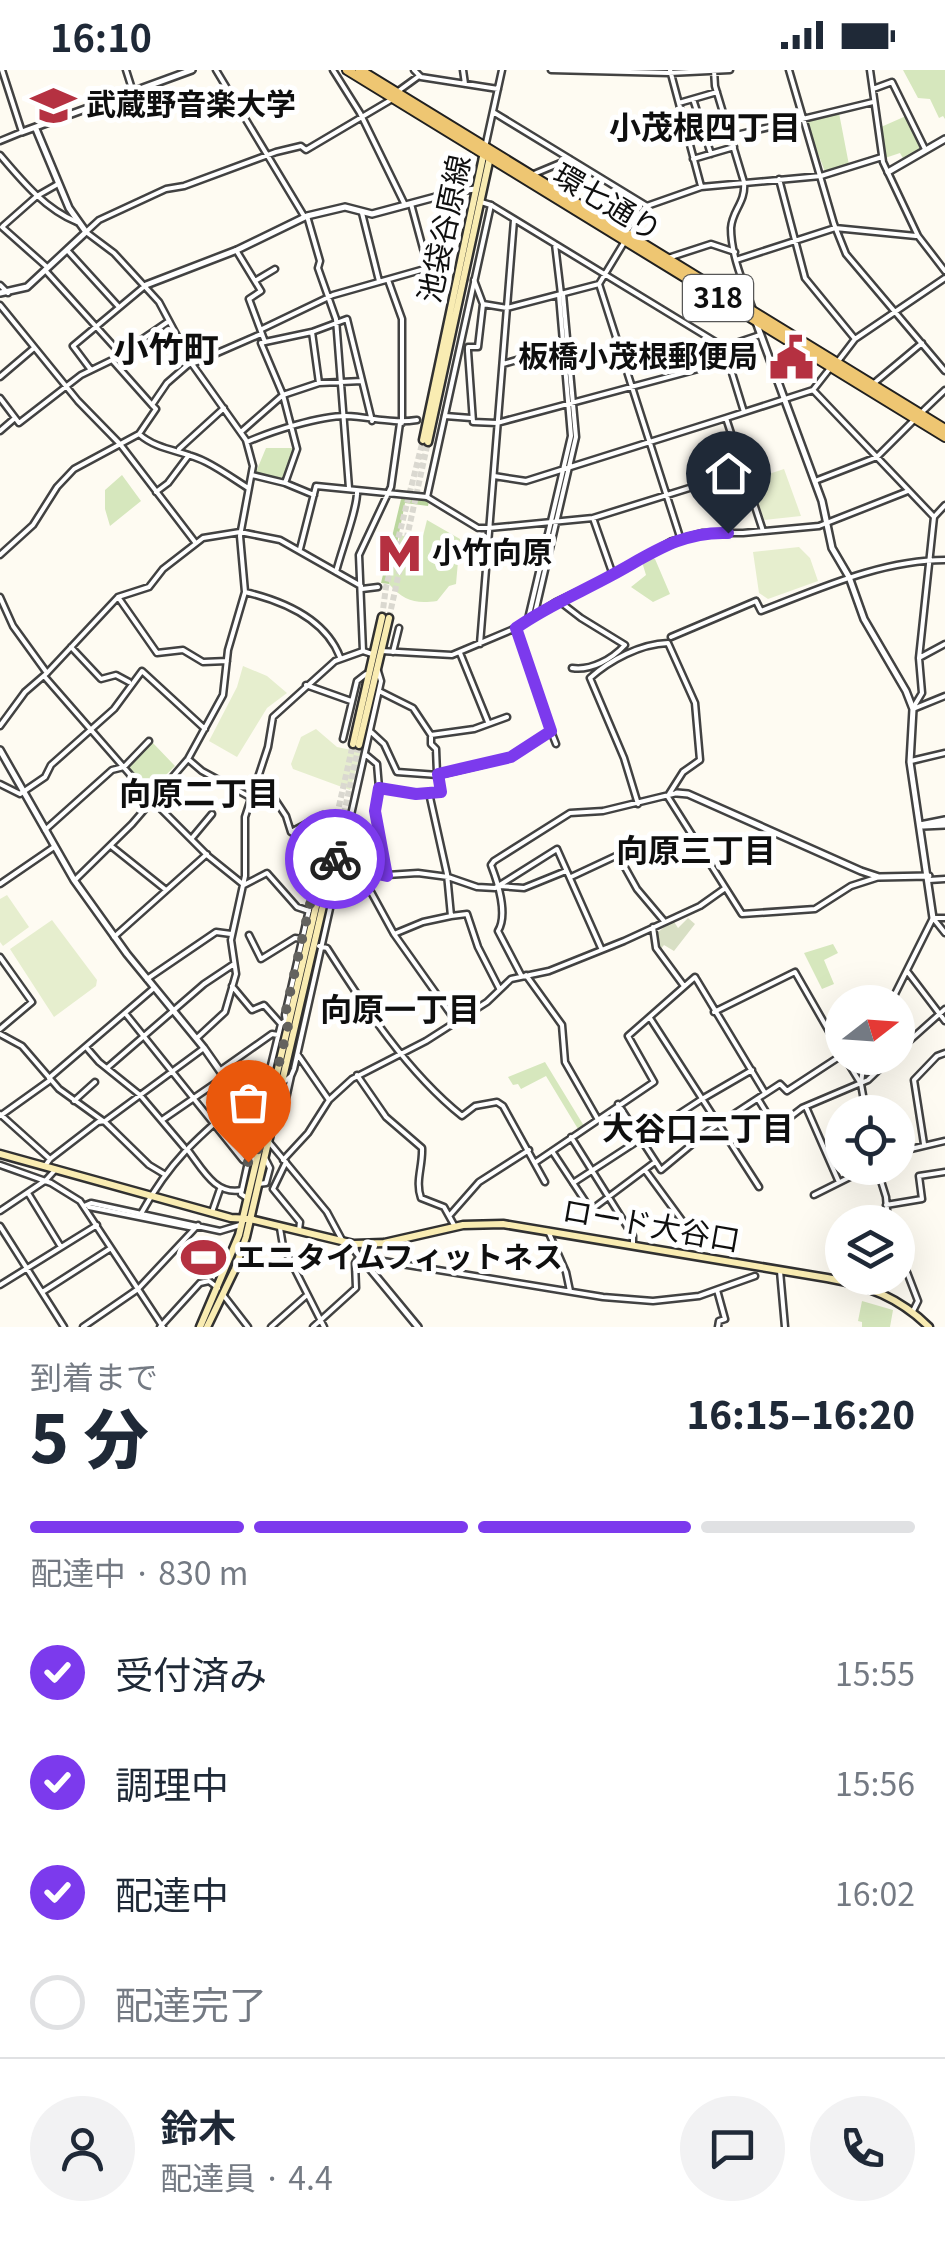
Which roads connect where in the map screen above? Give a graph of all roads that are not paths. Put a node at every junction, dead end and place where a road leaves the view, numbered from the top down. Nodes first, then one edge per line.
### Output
1 (2, 70) edge
2 (126, 70) edge
3 (192, 70) edge
4 (216, 70) edge
5 (333, 70) edge
6 (348, 70) edge
7 (360, 70) edge
8 (414, 70) edge
9 (463, 70) edge
10 (502, 70) edge
11 (550, 70) edge
12 (730, 70) edge
13 (789, 70) edge
14 (870, 70) edge
15 (560, 71) edge
16 (614, 71) edge
17 (669, 72) edge
18 (714, 72) edge
19 (173, 73) edge
20 (419, 76) junction
21 (465, 84) junction
22 (498, 89) junction
23 (873, 90) junction
24 (133, 92) junction
25 (717, 92) junction
26 (10, 94) junction
27 (395, 95) junction
28 (0, 96) edge
29 (693, 98) junction
30 (875, 102) junction
31 (678, 103) junction
32 (493, 112) junction
33 (362, 117) junction
34 (804, 119) junction
35 (36, 129) junction
36 (22, 132) junction
37 (732, 136) junction
38 (945, 139) edge
39 (0, 141) edge
40 (734, 147) junction
41 (926, 151) junction
42 (486, 153) junction
43 (711, 154) junction
44 (268, 155) junction
45 (0, 156) edge
46 (882, 157) junction
47 (570, 159) junction
48 (693, 159) junction
49 (888, 172) junction
50 (532, 174) junction
51 (821, 176) junction
52 (779, 180) junction
53 (486, 182) junction
54 (744, 182) junction
55 (58, 184) junction
56 (701, 188) junction
57 (476, 190) junction
58 (37, 196) junction
59 (481, 202) junction
60 (408, 204) junction
61 (491, 204) junction
62 (646, 206) junction
63 (361, 211) junction
64 (306, 216) junction
65 (514, 220) junction
66 (77, 222) junction
67 (1, 228) edge
68 (835, 228) junction
69 (86, 232) junction
70 (918, 236) junction
71 (628, 238) junction
72 (796, 243) junction
73 (555, 244) junction
74 (67, 250) junction
75 (236, 250) junction
76 (735, 252) junction
77 (667, 258) junction
78 (736, 260) junction
79 (450, 262) dead end
80 (428, 268) junction
81 (47, 269) junction
82 (275, 270) dead end
83 (605, 274) junction
84 (945, 275) edge
85 (388, 279) junction
86 (474, 280) junction
87 (255, 281) junction
88 (379, 282) junction
89 (599, 284) junction
90 (146, 285) junction
91 (0, 286) edge
92 (0, 293) edge
93 (8, 293) junction
94 (561, 294) junction
95 (330, 298) junction
96 (483, 304) junction
97 (0, 305) edge
98 (118, 307) junction
99 (507, 308) junction
100 (895, 312) junction
101 (755, 317) junction
102 (169, 321) junction
103 (336, 322) junction
104 (96, 326) junction
105 (261, 332) junction
106 (312, 332) junction
107 (760, 335) junction
108 (856, 338) junction
109 (264, 342) junction
110 (922, 344) junction
111 (566, 346) junction
112 (724, 347) junction
113 (34, 348) junction
114 (121, 354) junction
115 (112, 360) junction
116 (728, 361) junction
117 (192, 363) junction
118 (502, 364) junction
119 (834, 364) junction
120 (91, 370) junction
121 (945, 370) edge
122 (0, 378) edge
123 (362, 381) junction
124 (342, 382) junction
125 (319, 384) junction
126 (873, 384) junction
127 (66, 386) junction
128 (632, 387) junction
129 (813, 390) junction
130 (945, 390) edge
131 (283, 396) junction
132 (0, 398) edge
133 (785, 399) junction
134 (572, 403) junction
135 (152, 404) junction
136 (224, 408) junction
137 (744, 412) junction
138 (344, 416) junction
139 (445, 416) junction
140 (918, 416) junction
141 (15, 418) junction
142 (472, 418) junction
143 (726, 418) junction
144 (417, 420) dead end
145 (372, 421) junction
146 (401, 422) junction
147 (498, 423) junction
148 (292, 427) junction
149 (945, 429) edge
150 (0, 430) edge
151 (241, 432) junction
152 (139, 434) junction
153 (945, 437) edge
154 (247, 442) junction
155 (649, 442) junction
156 (120, 444) junction
157 (178, 450) junction
158 (189, 454) junction
159 (876, 457) junction
160 (567, 466) junction
161 (744, 472) junction
162 (252, 475) junction
163 (494, 476) junction
164 (815, 481) junction
165 (285, 483) junction
166 (248, 488) junction
167 (348, 488) junction
168 (357, 490) junction
169 (388, 491) junction
170 (908, 491) junction
171 (156, 492) junction
172 (314, 495) junction
173 (666, 496) junction
174 (427, 497) junction
175 (945, 506) edge
176 (934, 517) junction
177 (593, 518) junction
178 (553, 522) junction
179 (825, 523) junction
180 (489, 528) junction
181 (240, 532) junction
182 (763, 532) junction
183 (681, 538) junction
184 (196, 542) junction
185 (300, 550) junction
186 (1, 552) edge
187 (929, 560) junction
188 (945, 560) edge
189 (336, 572) junction
190 (613, 575) junction
191 (849, 578) junction
192 (362, 587) junction
193 (378, 587) dead end
194 (245, 592) junction
195 (0, 597) edge
196 (118, 597) junction
197 (559, 601) junction
198 (2, 608) edge
199 (534, 615) junction
200 (386, 617) tunnel mouth
201 (528, 619) junction
202 (399, 628) dead end
203 (516, 628) junction
204 (671, 637) dead end
205 (480, 644) junction
206 (945, 644) edge
207 (70, 647) junction
208 (363, 652) junction
209 (393, 652) junction
210 (378, 653) junction
211 (460, 653) junction
212 (340, 658) junction
213 (919, 658) junction
214 (227, 661) junction
215 (572, 668) dead end
216 (374, 672) junction
217 (46, 675) junction
218 (131, 682) junction
219 (306, 685) junction
220 (378, 691) junction
221 (945, 696) edge
222 (352, 701) junction
223 (913, 709) junction
224 (507, 717) dead end
225 (488, 724) junction
226 (0, 726) edge
227 (205, 729) junction
228 (370, 731) junction
229 (551, 731) junction
230 (90, 732) junction
231 (432, 736) junction
232 (342, 739) dead end
233 (149, 742) dead end
234 (356, 744) tunnel mouth
235 (556, 744) dead end
236 (945, 753) edge
237 (364, 754) junction
238 (1, 755) edge
239 (188, 758) junction
240 (910, 762) junction
241 (124, 766) junction
242 (437, 774) junction
243 (259, 775) junction
244 (0, 784) edge
245 (379, 788) junction
246 (23, 792) junction
247 (428, 793) junction
248 (671, 795) junction
249 (151, 798) junction
250 (250, 798) junction
251 (638, 804) junction
252 (212, 814) dead end
253 (330, 818) junction
254 (349, 822) junction
255 (945, 822) edge
256 (920, 825) junction
257 (44, 830) junction
258 (292, 832) junction
259 (192, 838) junction
260 (109, 845) junction
261 (54, 847) junction
262 (322, 851) junction
263 (207, 854) junction
264 (332, 866) junction
265 (359, 870) junction
266 (567, 870) junction
267 (387, 876) junction
268 (446, 876) junction
269 (571, 877) junction
270 (879, 877) junction
271 (929, 878) junction
272 (945, 879) edge
273 (74, 880) junction
274 (0, 884) edge
275 (244, 885) junction
276 (500, 886) junction
277 (724, 889) junction
278 (166, 890) junction
279 (309, 911) junction
280 (450, 916) junction
281 (933, 918) junction
282 (945, 918) edge
283 (664, 921) junction
284 (653, 927) junction
285 (945, 932) edge
286 (232, 934) junction
287 (394, 934) junction
288 (250, 935) dead end
289 (114, 937) junction
290 (302, 939) junction
291 (319, 946) junction
292 (601, 948) junction
293 (0, 958) edge
294 (234, 964) junction
295 (907, 971) junction
296 (523, 976) junction
297 (147, 979) junction
298 (900, 985) edge
299 (232, 986) junction
300 (684, 986) junction
301 (154, 988) junction
302 (500, 988) junction
303 (174, 1010) junction
304 (943, 1011) edge
305 (714, 1012) junction
306 (125, 1013) junction
307 (650, 1018) junction
308 (456, 1020) junction
309 (945, 1022) edge
310 (285, 1023) junction
311 (825, 1024) edge
312 (0, 1032) edge
313 (278, 1035) junction
314 (915, 1035) edge
315 (145, 1036) junction
316 (197, 1038) junction
317 (86, 1046) junction
318 (204, 1048) junction
319 (401, 1052) junction
320 (296, 1053) junction
321 (945, 1053) edge
322 (825, 1067) edge
323 (107, 1068) junction
324 (174, 1070) junction
325 (752, 1070) junction
326 (223, 1074) junction
327 (358, 1075) junction
328 (855, 1075) edge
329 (861, 1075) edge
330 (871, 1075) edge
331 (291, 1076) junction
332 (50, 1079) junction
333 (95, 1082) dead end
334 (282, 1082) junction
335 (860, 1084) junction
336 (765, 1093) junction
337 (140, 1095) junction
338 (862, 1095) edge
339 (195, 1097) junction
340 (758, 1098) junction
341 (702, 1099) junction
342 (329, 1100) junction
343 (74, 1101) junction
344 (240, 1101) junction
345 (268, 1104) junction
346 (618, 1104) junction
347 (806, 1107) junction
348 (0, 1115) edge
349 (597, 1118) junction
350 (162, 1120) junction
351 (102, 1121) junction
352 (274, 1122) junction
353 (215, 1123) junction
354 (718, 1123) junction
355 (260, 1128) junction
356 (571, 1138) junction
357 (640, 1139) junction
358 (945, 1141) edge
359 (270, 1142) junction
360 (924, 1144) junction
361 (232, 1145) junction
362 (915, 1147) edge
363 (185, 1148) junction
364 (529, 1150) junction
365 (825, 1150) edge
366 (552, 1151) junction
367 (0, 1154) edge
368 (256, 1159) junction
369 (285, 1161) junction
370 (536, 1162) junction
371 (654, 1162) junction
372 (48, 1163) junction
373 (0, 1166) edge
374 (56, 1169) junction
375 (645, 1170) junction
376 (592, 1171) junction
377 (945, 1172) edge
378 (164, 1174) junction
379 (46, 1180) junction
380 (545, 1182) dead end
381 (573, 1184) junction
382 (829, 1185) edge
383 (760, 1187) dead end
384 (220, 1189) junction
385 (28, 1193) junction
386 (245, 1194) junction
387 (814, 1194) dead end
388 (151, 1196) junction
389 (610, 1198) junction
390 (891, 1205) edge
391 (86, 1206) junction
392 (0, 1212) edge
393 (142, 1212) junction
394 (212, 1213) junction
395 (450, 1215) junction
396 (244, 1221) junction
397 (97, 1225) junction
398 (0, 1226) edge
399 (196, 1226) junction
400 (454, 1226) junction
401 (280, 1228) junction
402 (548, 1231) junction
403 (298, 1233) junction
404 (697, 1241) dead end
405 (349, 1244) junction
406 (633, 1245) junction
407 (62, 1247) junction
408 (112, 1248) junction
409 (362, 1259) junction
410 (741, 1264) junction
411 (27, 1269) junction
412 (780, 1270) junction
413 (755, 1276) dead end
414 (825, 1276) edge
415 (743, 1279) junction
416 (0, 1285) edge
417 (138, 1289) junction
418 (717, 1290) junction
419 (42, 1292) junction
420 (221, 1292) junction
421 (570, 1292) junction
422 (307, 1295) junction
423 (883, 1295) edge
424 (915, 1295) edge
425 (913, 1312) junction
426 (322, 1324) edge
427 (162, 1326) edge
428 (64, 1327) edge
429 (82, 1327) edge
430 (200, 1327) edge
431 (207, 1327) edge
432 (248, 1327) edge
433 (272, 1327) edge
434 (313, 1327) edge
435 (418, 1327) edge
436 (718, 1327) edge
437 (785, 1327) edge
438 (929, 1327) edge

1 - 26 street
2 - 24 street
3 - 19 street
4 - 44 street
5 - 33 street
6 - 27 main road, 環七通り / 318
7 - 27 main road, 環七通り / 318
8 - 20 street
9 - 21 street
10 - 22 street
11 - 15 street
12 - 18 street
13 - 34 street
14 - 23 street
15 - 16 street
16 - 17 street
17 - 18 street
17 - 31 street
18 - 25 street
19 - 24 street
20 - 21 street
20 - 27 street
21 - 22 street
22 - 32 street
23 - 30 street
23 - 41 street
24 - 35 street
25 - 29 street
25 - 37 street
26 - 28 street
26 - 36 street
27 - 33 street
27 - 42 main road, 環七通り / 318
29 - 31 street
29 - 43 street
30 - 34 street
30 - 46 street
31 - 48 street
32 - 42 street
32 - 47 street
33 - 44 street
33 - 60 street
34 - 37 street
34 - 51 street
35 - 36 street
35 - 55 street
36 - 39 street
37 - 40 street
38 - 41 street
40 - 43 street
40 - 54 street
41 - 49 street
42 - 50 main road, 環七通り / 318
42 - 53 main road, 池袋谷原線
42 - 57 main road, 池袋谷原線
42 - 71 main road, 環七通り / 318
43 - 48 street
44 - 64 street
44 - 69 street
45 - 58 street
46 - 49 street
46 - 51 street
47 - 50 street
47 - 62 street
48 - 56 street
49 - 70 street
50 - 71 main road, 環七通り / 318
51 - 52 street
51 - 68 street
52 - 54 street
52 - 72 street
53 - 57 main road
53 - 59 main road, 池袋谷原線
54 - 56 street
54 - 76 street
55 - 58 street
55 - 66 street
56 - 62 street
57 - 59 main road, 池袋谷原線
57 - 60 street
58 - 66 street
58 - 67 street
59 - 61 street
60 - 63 street
60 - 80 street
61 - 65 street
61 - 86 street
62 - 71 street
63 - 64 street
63 - 88 street
64 - 75 street
64 - 95 street
65 - 73 street
65 - 99 street
66 - 69 street
67 - 81 street
68 - 70 street
68 - 72 street
68 - 100 street
69 - 74 street
69 - 90 street
70 - 84 street
71 - 77 main road, 環七通り / 318
71 - 83 street
71 - 101 main road, 環七通り / 318
72 - 78 street
72 - 108 street
73 - 83 street
73 - 94 street
74 - 81 street
74 - 98 street
75 - 87 street
75 - 90 street
76 - 77 street
76 - 78 street
77 - 101 main road, 環七通り / 318
78 - 101 street
79 - 80 street
80 - 85 street
81 - 93 street
81 - 104 street
82 - 87 street
83 - 89 street
83 - 112 street
84 - 100 street
85 - 88 street
85 - 146 street
86 - 96 street
86 - 139 street
87 - 105 street
88 - 95 street
89 - 94 street
89 - 128 street
90 - 98 street
90 - 102 street
91 - 93 street
92 - 93 street
94 - 99 street
94 - 111 street
95 - 103 street
95 - 105 street
96 - 99 street
96 - 142 street
97 - 113 street
98 - 104 street
99 - 118 street
100 - 108 street
100 - 110 street
101 - 107 street
101 - 119 main road, 環七通り / 318
102 - 114 street
102 - 117 street
103 - 106 street
103 - 123 street
103 - 124 street
104 - 114 street
104 - 120 street
105 - 109 street
105 - 117 street
106 - 109 street
106 - 125 street
107 - 112 street
107 - 133 street
108 - 119 street
109 - 131 street
110 - 121 street
110 - 126 street
111 - 118 street
111 - 134 street
112 - 116 street
113 - 122 street
113 - 127 street
114 - 115 street
115 - 120 street
115 - 135 street
116 - 128 street
116 - 137 street
117 - 135 street
117 - 136 street
118 - 147 street
119 - 126 main road, 環七通り / 318
119 - 129 street
119 - 140 main road, 環七通り / 318
120 - 127 street
123 - 124 street
123 - 145 street
124 - 125 street
124 - 138 street
125 - 131 street
126 - 140 main road, 環七通り / 318
127 - 141 street
127 - 156 street
128 - 134 street
128 - 155 street
129 - 133 street
129 - 159 street
130 - 140 street
131 - 148 street
131 - 151 street
132 - 141 street
133 - 137 street
133 - 164 street
134 - 147 street
134 - 160 street
135 - 152 street
136 - 151 street
136 - 157 street
137 - 143 street
138 - 145 street
138 - 148 street
138 - 167 street
139 - 142 street
139 - 174 street
140 - 149 main road, 環七通り / 318
140 - 153 main road, 環七通り / 318
140 - 159 street
141 - 150 street
142 - 147 street
143 - 155 street
143 - 161 street
144 - 146 street
145 - 146 street
146 - 169 street
147 - 163 street
148 - 154 street
148 - 165 street
151 - 154 street
152 - 156 street
152 - 157 street
154 - 162 street
155 - 160 street
155 - 173 street
156 - 171 street
156 - 186 street
157 - 158 street
158 - 166 street
158 - 171 street
159 - 164 street
159 - 170 street
160 - 163 street
160 - 178 street
161 - 173 street
161 - 182 street
162 - 165 street
162 - 166 street
163 - 180 street
164 - 179 street
165 - 172 street
166 - 181 street
167 - 168 street
167 - 172 street
168 - 169 street
168 - 189 street
169 - 174 street
169 - 192 street
170 - 176 street
170 - 179 street
171 - 184 street
172 - 185 street
173 - 177 street
173 - 183 street
174 - 180 street
175 - 176 street
176 - 187 street
177 - 178 street
177 - 190 street
178 - 180 street
178 - 199 street
178 - 201 street
179 - 182 street
179 - 191 street
180 - 205 street
181 - 184 street
181 - 185 street
181 - 194 street
182 - 183 street
183 - 190 street
184 - 196 street
185 - 189 street
187 - 188 street
187 - 191 street
187 - 213 street
189 - 192 street
190 - 197 street
191 - 204 street
191 - 223 street
192 - 193 street
192 - 208 street
194 - 212 street
194 - 214 street
195 - 198 street
196 - 207 street
196 - 214 street
197 - 199 street
197 - 215 street
198 - 217 street
199 - 201 street
200 - 210 main road
201 - 203 street
202 - 209 street
203 - 205 street
203 - 229 street
205 - 211 street
206 - 213 street
207 - 217 street
207 - 218 street
208 - 210 street
208 - 212 street
209 - 210 street
209 - 211 street
210 - 216 main road
211 - 225 street
212 - 219 street
213 - 223 street
214 - 227 street
216 - 220 street
216 - 222 street
216 - 234 main road
217 - 226 street
217 - 230 street
218 - 227 street
218 - 230 street
219 - 222 street
219 - 243 street
220 - 228 street
220 - 231 street
221 - 223 street
222 - 232 street
223 - 240 street
224 - 225 street
225 - 231 street
227 - 239 street
228 - 237 street
228 - 242 street
229 - 235 street
229 - 242 street
230 - 241 street
230 - 246 street
231 - 242 street
233 - 241 street
236 - 240 street
237 - 245 street
237 - 254 street
238 - 246 street
239 - 249 street
239 - 250 street
240 - 256 street
241 - 249 street
241 - 257 street
242 - 247 street
243 - 250 street
243 - 258 street
244 - 246 street
245 - 247 street
245 - 267 street
246 - 257 street
247 - 268 street
248 - 251 street
248 - 251 street
248 - 270 street
248 - 277 street
249 - 259 street
249 - 260 street
250 - 275 street
251 - 276 street
252 - 259 street
253 - 254 street
253 - 258 street
253 - 262 street
254 - 264 street
255 - 256 street
256 - 271 street
257 - 261 street
258 - 262 street
259 - 263 street
260 - 273 street
260 - 278 street
261 - 273 street
261 - 274 street
262 - 264 street
262 - 279 street
263 - 275 street
263 - 278 street
264 - 265 street
264 - 291 street
264 - 310 main road
264 - 334 main road
265 - 267 street
265 - 287 street
266 - 269 street
266 - 276 street
266 - 276 street
267 - 268 street
268 - 276 street
268 - 280 street
269 - 283 street
269 - 292 street
270 - 271 street
270 - 277 street
271 - 272 street
271 - 281 street
273 - 289 street
275 - 279 street
275 - 286 street
276 - 296 street
277 - 283 street
278 - 289 street
279 - 290 street
280 - 287 street
280 - 302 street
281 - 282 street
281 - 285 street
281 - 295 street
283 - 284 street
284 - 292 street
284 - 300 street
286 - 294 street
286 - 297 street
287 - 308 street
288 - 290 street
289 - 297 street
290 - 310 street
291 - 319 street
291 - 320 street
292 - 296 street
293 - 312 street
294 - 299 street
294 - 303 street
295 - 298 street
295 - 304 street
296 - 302 street
296 - 349 street
297 - 301 street
299 - 310 street
299 - 316 street
300 - 305 street
300 - 307 street
301 - 303 street
301 - 306 street
302 - 308 street
303 - 315 street
303 - 316 street
304 - 309 street
304 - 314 street
305 - 311 street
305 - 325 street
306 - 315 street
306 - 317 street
307 - 341 street
307 - 346 street
308 - 319 street
310 - 313 street
310 - 345 main road
312 - 332 street
313 - 326 street
313 - 345 street
315 - 323 street
315 - 324 street
316 - 318 street
317 - 323 street
317 - 332 street
318 - 324 street
318 - 326 street
319 - 327 street
319 - 364 street
320 - 331 street
320 - 342 street
321 - 360 street
322 - 336 street
323 - 337 street
324 - 337 street
324 - 339 street
325 - 336 street
325 - 341 street
326 - 339 street
326 - 344 street
327 - 342 street
327 - 395 street
328 - 335 street
329 - 335 street
330 - 335 street
331 - 334 street
331 - 352 street
332 - 343 street
332 - 348 street
333 - 343 street
334 - 352 main road
335 - 338 street
335 - 347 street
336 - 340 street
337 - 350 street
337 - 351 street
339 - 350 street
339 - 353 street
340 - 347 street
340 - 354 street
341 - 354 street
341 - 357 street
342 - 369 street
343 - 351 street
344 - 353 street
344 - 355 street
345 - 355 main road
346 - 349 street
346 - 357 street
347 - 365 street
348 - 372 street
349 - 356 street
350 - 363 street
351 - 372 street
351 - 378 street
352 - 359 main road
353 - 361 street
353 - 363 street
354 - 371 street
354 - 383 street
355 - 359 street
355 - 361 street
355 - 368 main road
356 - 366 street
356 - 376 street
357 - 371 street
357 - 376 street
358 - 360 street
359 - 368 main road
359 - 369 street
360 - 362 street
361 - 368 street
363 - 378 street
363 - 384 street
364 - 370 street
364 - 395 street
366 - 370 street
366 - 381 street
367 - 372 main road, ロード大谷口
368 - 386 main road
368 - 396 main road
369 - 403 street
369 - 405 street
370 - 380 street
371 - 375 street
372 - 374 main road, ロード大谷口
373 - 379 street
374 - 379 street
374 - 388 main road, ロード大谷口
375 - 389 street
375 - 404 street
376 - 381 street
376 - 389 street
377 - 390 street
378 - 388 street
379 - 385 street
379 - 391 street
381 - 389 street
382 - 387 street
384 - 386 street
384 - 394 street
385 - 392 street
385 - 407 street
386 - 396 main road
388 - 393 street
388 - 394 main road, ロード大谷口
389 - 406 street
391 - 393 street
391 - 397 street
391 - 399 street
393 - 399 street
394 - 396 main road, ロード大谷口
395 - 400 street
396 - 399 street
396 - 401 main road, ロード大谷口
396 - 420 main road
397 - 407 street
397 - 408 street
398 - 411 street
399 - 417 street
400 - 402 main road, ロード大谷口
400 - 405 main road, ロード大谷口
401 - 403 main road, ロード大谷口
401 - 422 street
402 - 406 main road, ロード大谷口
402 - 421 street
403 - 405 main road, ロード大谷口
405 - 409 street
406 - 410 main road, ロード大谷口
407 - 411 street
408 - 417 street
408 - 419 street
409 - 421 street
409 - 426 street
409 - 435 street
410 - 412 main road, ロード大谷口
410 - 415 street
411 - 416 street
411 - 419 street
412 - 414 main road, ロード大谷口
412 - 437 street
413 - 415 street
415 - 418 street
417 - 427 street
417 - 429 street
418 - 421 street
418 - 436 street
419 - 428 street
420 - 427 street
420 - 430 main road
420 - 431 main road
420 - 432 street
422 - 426 street
422 - 433 street
423 - 425 main road, ロード大谷口
424 - 425 street
425 - 438 main road, ロード大谷口
426 - 434 street

